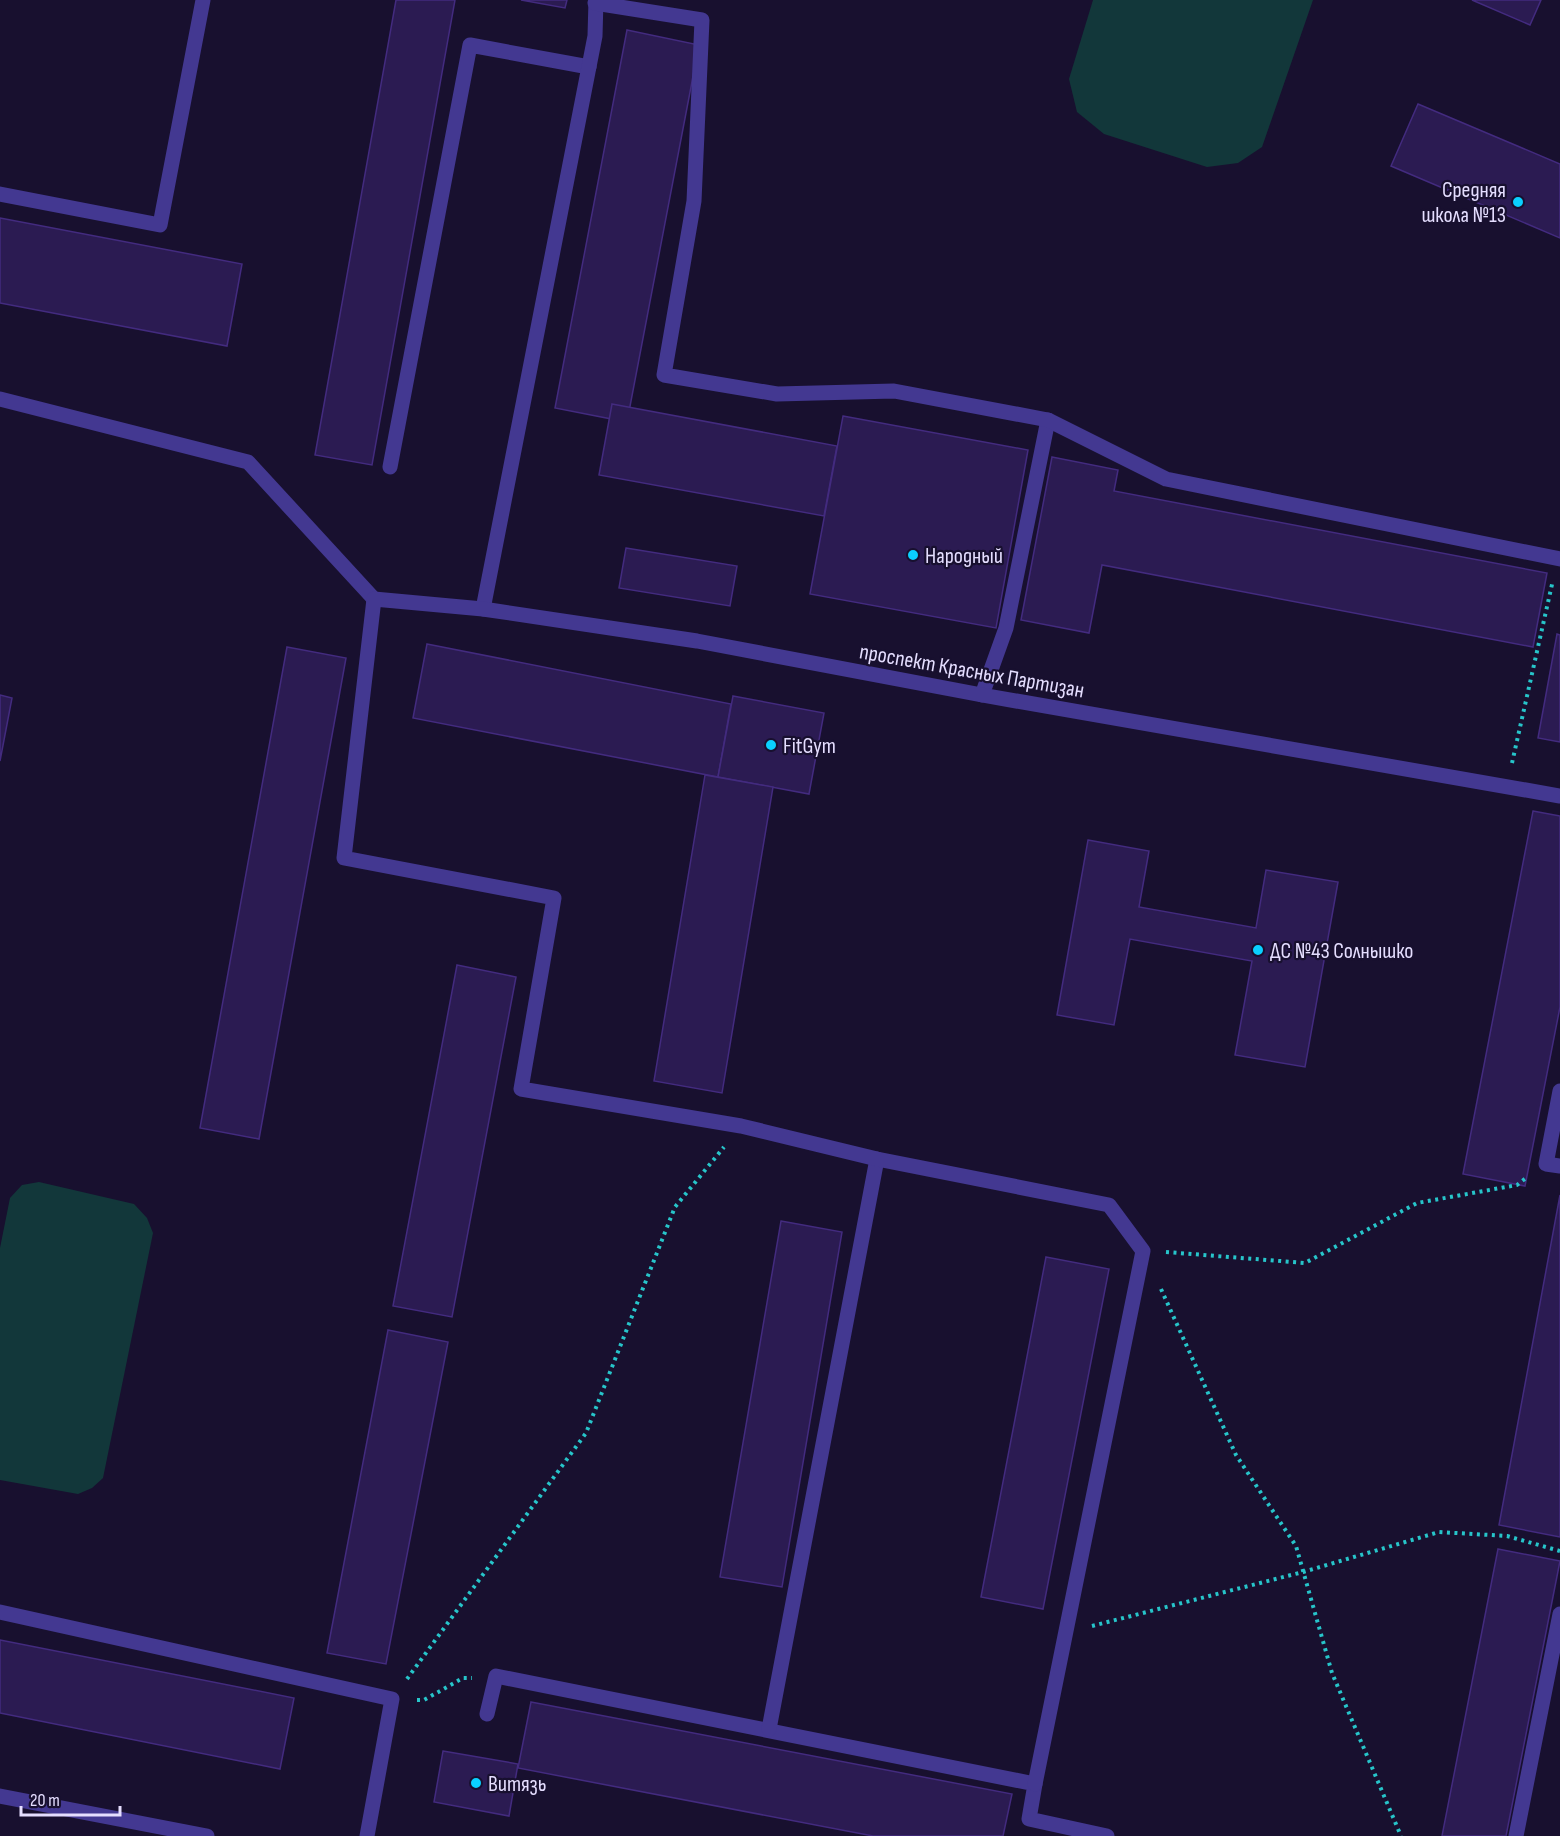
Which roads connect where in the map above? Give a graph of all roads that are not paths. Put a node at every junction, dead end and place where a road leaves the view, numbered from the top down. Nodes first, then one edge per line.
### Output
1 (203, 0) edge
2 (596, 2) edge
3 (589, 67) junction
4 (0, 194) edge
5 (0, 399) edge
6 (1048, 420) junction
7 (390, 467) dead end
8 (1559, 559) edge
9 (374, 599) junction
10 (483, 609) junction
11 (982, 695) junction
12 (1560, 796) edge
13 (1560, 1091) edge
14 (877, 1159) junction
15 (1553, 1165) edge
16 (0, 1612) edge
17 (1560, 1614) edge
18 (487, 1714) dead end
19 (769, 1729) junction
20 (1035, 1784) junction
21 (0, 1796) edge
22 (207, 1836) edge
23 (367, 1836) edge
24 (1107, 1836) edge
25 (1516, 1836) edge

1 - 4 street
2 - 3 street
2 - 6 street
3 - 7 street
3 - 10 street
5 - 9 street
6 - 8 street
6 - 11 street
9 - 10 street, проспект Красных Партизан
9 - 14 street
10 - 11 street, проспект Красных Партизан
11 - 12 street, проспект Красных Партизан
13 - 15 street
14 - 19 street
14 - 20 street
16 - 23 street
17 - 25 street
18 - 19 street
19 - 20 street
20 - 24 street
21 - 22 street

